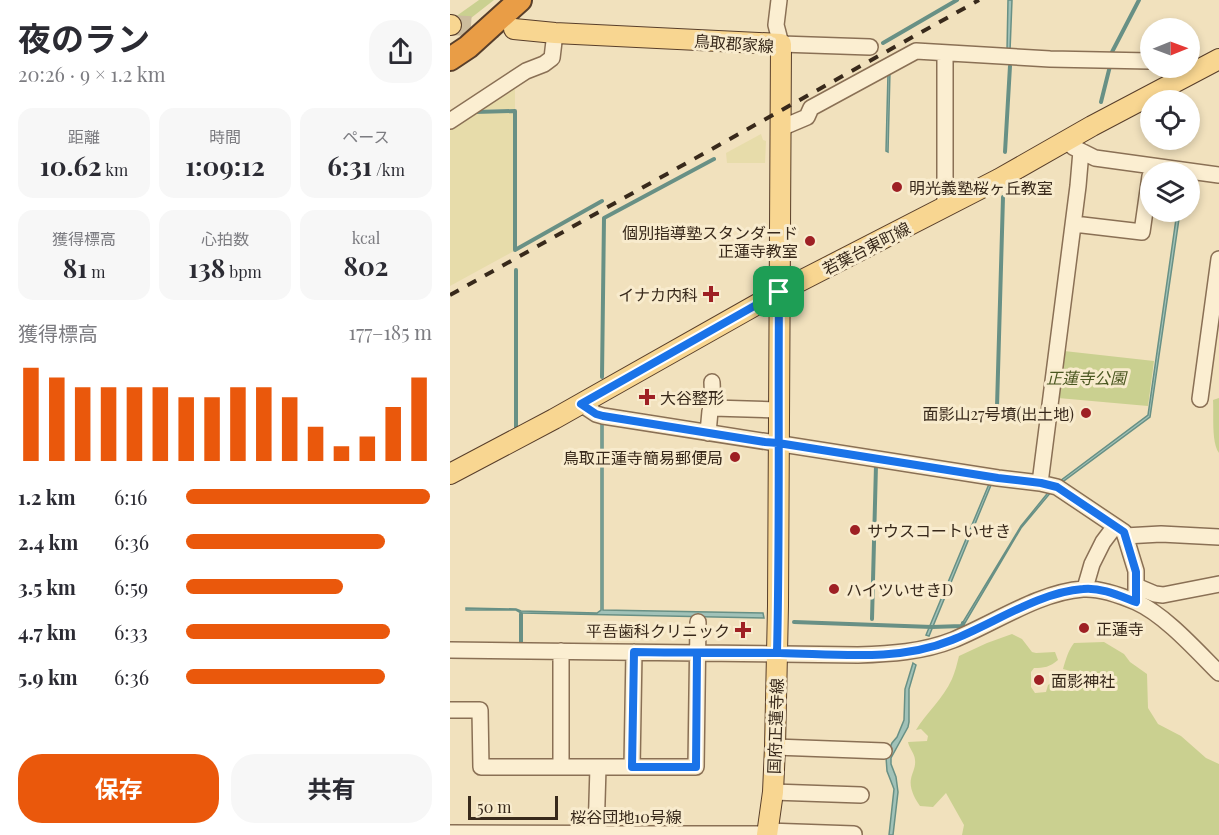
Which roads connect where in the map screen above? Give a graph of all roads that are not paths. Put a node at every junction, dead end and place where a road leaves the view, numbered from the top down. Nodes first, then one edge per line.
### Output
1 (520, 0) edge
2 (779, 0) edge
3 (514, 30) tunnel mouth
4 (555, 33) junction
5 (457, 43) edge
6 (781, 44) junction
7 (870, 46) dead end
8 (945, 53) junction
9 (1219, 59) edge
10 (1140, 61) edge
11 (1200, 66) edge
12 (1174, 78) edge
13 (450, 121) edge
14 (781, 128) junction
15 (1072, 146) junction
16 (1140, 168) edge
17 (1200, 174) edge
18 (1219, 175) edge
19 (945, 207) junction
20 (1143, 222) edge
21 (1074, 224) junction
22 (1219, 259) edge
23 (779, 292) junction
24 (1214, 332) edge
25 (712, 382) dead end
26 (1200, 399) dead end
27 (581, 404) junction
28 (713, 408) junction
29 (778, 410) junction
30 (708, 433) junction
31 (778, 443) junction
32 (450, 474) edge
33 (1041, 483) junction
34 (1120, 531) junction
35 (1219, 537) edge
36 (1219, 584) edge
37 (1136, 586) junction
38 (1085, 588) junction
39 (1136, 602) junction
40 (698, 622) dead end
41 (450, 650) edge
42 (561, 651) junction
43 (634, 652) junction
44 (697, 653) junction
45 (777, 653) junction
46 (1219, 673) edge
47 (450, 710) edge
48 (775, 747) junction
49 (884, 751) dead end
50 (561, 767) junction
51 (598, 767) junction
52 (632, 767) junction
53 (772, 792) junction
54 (861, 795) dead end
55 (450, 833) edge
56 (767, 833) edge
57 (497, 834) edge
58 (854, 834) edge
59 (596, 835) edge

1 - 5 highway
2 - 6 street
3 - 4 main road, 鳥取郡家線
4 - 6 main road, 鳥取郡家線
4 - 13 street
6 - 7 street
6 - 14 main road, 鳥取郡家線
8 - 10 street
8 - 14 street
8 - 19 street
9 - 11 main road, 若葉台東町線
12 - 15 main road, 若葉台東町線
14 - 23 main road, 鳥取郡家線
15 - 16 street
15 - 19 main road, 若葉台東町線
15 - 21 street
17 - 18 street
19 - 23 main road, 若葉台東町線
20 - 21 street
21 - 33 street
22 - 24 street
23 - 27 main road, 若葉台東町線
23 - 29 main road, 国府正蓮寺線
24 - 26 street
25 - 28 street
27 - 30 street
27 - 32 main road, 若葉台東町線
28 - 29 street
28 - 30 street
29 - 31 main road, 国府正蓮寺線
30 - 31 street
31 - 33 street
31 - 45 main road, 国府正蓮寺線
33 - 34 street
34 - 35 street
34 - 37 street
34 - 38 street
36 - 37 street
37 - 39 street
38 - 39 street
38 - 45 street
39 - 46 street
40 - 44 street
41 - 42 street
42 - 43 street
42 - 50 street
43 - 44 street
43 - 52 street
44 - 45 street
44 - 52 street
45 - 48 main road, 国府正蓮寺線
47 - 50 street
48 - 49 street
48 - 53 main road, 国府正蓮寺線
50 - 51 street
51 - 52 street
51 - 59 street
53 - 54 street
53 - 56 main road, 国府正蓮寺線
55 - 57 street, 桜谷団地10号線
56 - 58 street, 桜谷団地10号線
56 - 59 street, 桜谷団地10号線
57 - 59 street, 桜谷団地10号線

